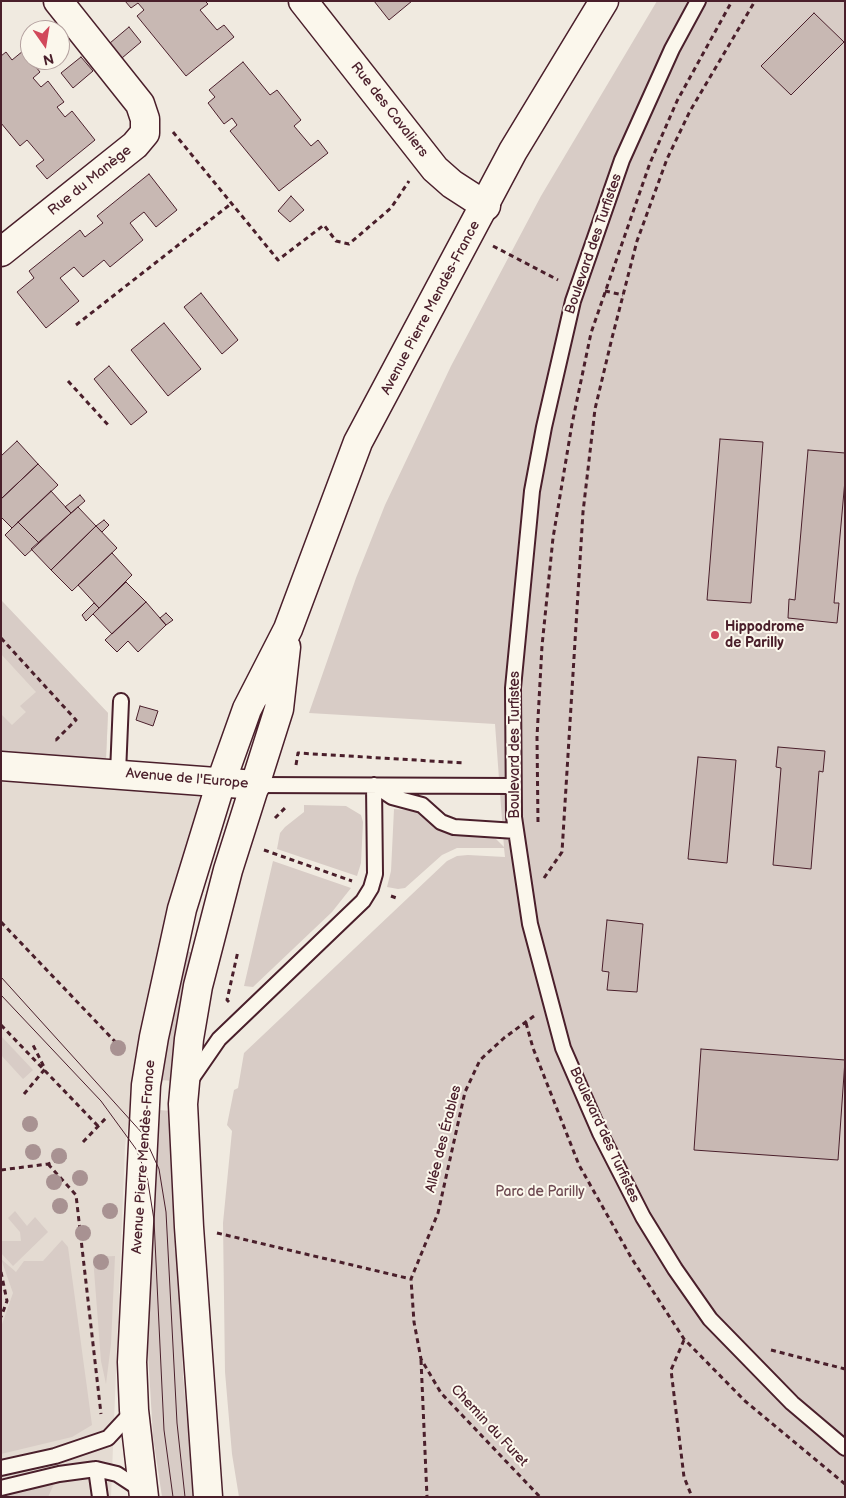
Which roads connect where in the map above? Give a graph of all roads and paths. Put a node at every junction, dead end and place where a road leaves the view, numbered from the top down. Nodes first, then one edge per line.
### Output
1 (58, 1) edge
2 (303, 1) edge
3 (604, 1) edge
4 (698, 1) edge
5 (732, 1) edge
6 (755, 1) edge
7 (145, 126) junction
8 (405, 176) dead end
9 (232, 203) junction
10 (486, 206) junction
11 (470, 234) junction
12 (1, 252) edge
13 (577, 288) junction
14 (605, 291) junction
15 (623, 295) junction
16 (604, 296) junction
17 (76, 325) dead end
18 (68, 381) dead end
19 (109, 426) dead end
20 (288, 629) junction
21 (1, 638) edge
22 (121, 701) dead end
23 (47, 740) dead end
24 (512, 765) junction
25 (1, 766) edge
26 (118, 773) junction
27 (221, 782) junction
28 (256, 785) junction
29 (374, 785) junction
30 (292, 786) junction
31 (513, 786) junction
32 (268, 825) dead end
33 (538, 825) dead end
34 (516, 831) junction
35 (264, 841) dead end
36 (262, 850) junction
37 (260, 859) dead end
38 (541, 869) dead end
39 (371, 888) junction
40 (399, 899) dead end
41 (240, 944) dead end
42 (550, 1002) junction
43 (243, 1017) junction
44 (526, 1024) junction
45 (1, 1025) edge
46 (33, 1044) dead end
47 (45, 1070) junction
48 (184, 1089) junction
49 (24, 1094) dead end
50 (106, 1118) dead end
51 (98, 1126) junction
52 (83, 1142) dead end
53 (66, 1157) dead end
54 (48, 1164) junction
55 (1, 1170) edge
56 (214, 1232) dead end
57 (1, 1272) edge
58 (411, 1279) junction
59 (1, 1317) edge
60 (684, 1339) junction
61 (422, 1359) junction
62 (752, 1364) junction
63 (845, 1369) edge
64 (134, 1410) junction
65 (96, 1422) dead end
66 (845, 1448) edge
67 (1, 1468) edge
68 (96, 1469) junction
69 (845, 1484) edge
70 (1, 1488) edge
71 (144, 1494) edge
72 (100, 1497) edge
73 (208, 1497) edge
74 (427, 1497) edge
75 (540, 1497) edge
76 (692, 1497) edge

1 - 7 main road
2 - 10 main road, Rue des Cavaliers
3 - 10 main road, Avenue Pierre Mendès-France
4 - 13 lane, Boulevard des Turfistes
5 - 14 path
6 - 15 path
7 - 9 path
7 - 12 main road, Rue du Manège
8 - 9 path
9 - 17 path
10 - 11 main road, Avenue Pierre Mendès-France
11 - 13 path
11 - 20 main road, Avenue Pierre Mendès-France
13 - 16 path
13 - 24 lane, Boulevard des Turfistes
14 - 15 path
14 - 16 path
15 - 38 path
16 - 33 path
18 - 19 path
20 - 27 main road, Avenue Pierre Mendès-France
20 - 28 main road, Avenue Pierre Mendès-France
21 - 23 path
22 - 26 lane
24 - 30 path
24 - 31 lane, Boulevard des Turfistes
25 - 26 main road, Avenue de l'Europe
26 - 27 main road, Avenue de l'Europe
27 - 28 main road, Avenue de l'Europe
27 - 64 main road, Avenue Pierre Mendès-France
28 - 30 lane
28 - 48 main road, Avenue Pierre Mendès-France
29 - 30 lane
29 - 31 lane
29 - 34 lane
29 - 39 lane
30 - 32 path
31 - 34 lane, Boulevard des Turfistes
34 - 42 lane, Boulevard des Turfistes
35 - 36 path
36 - 37 path
36 - 39 path
39 - 40 path
39 - 43 lane
41 - 43 path
42 - 44 path, Allée des Érables
42 - 62 lane, Boulevard des Turfistes
43 - 48 lane
44 - 58 path, Allée des Érables
44 - 60 path
45 - 47 path
46 - 47 path
47 - 49 path
47 - 51 path
48 - 73 main road, Avenue Pierre Mendès-France
50 - 51 path
51 - 52 path
53 - 54 path
54 - 55 path
54 - 65 path
56 - 58 path
57 - 59 path
58 - 61 path, Chemin du Furet
60 - 69 path
60 - 76 path
61 - 74 path
61 - 75 path, Chemin du Furet
62 - 63 path
62 - 66 lane, Boulevard des Turfistes
64 - 67 lane
64 - 71 main road, Avenue Pierre Mendès-France
68 - 70 lane
68 - 71 lane
68 - 72 lane

